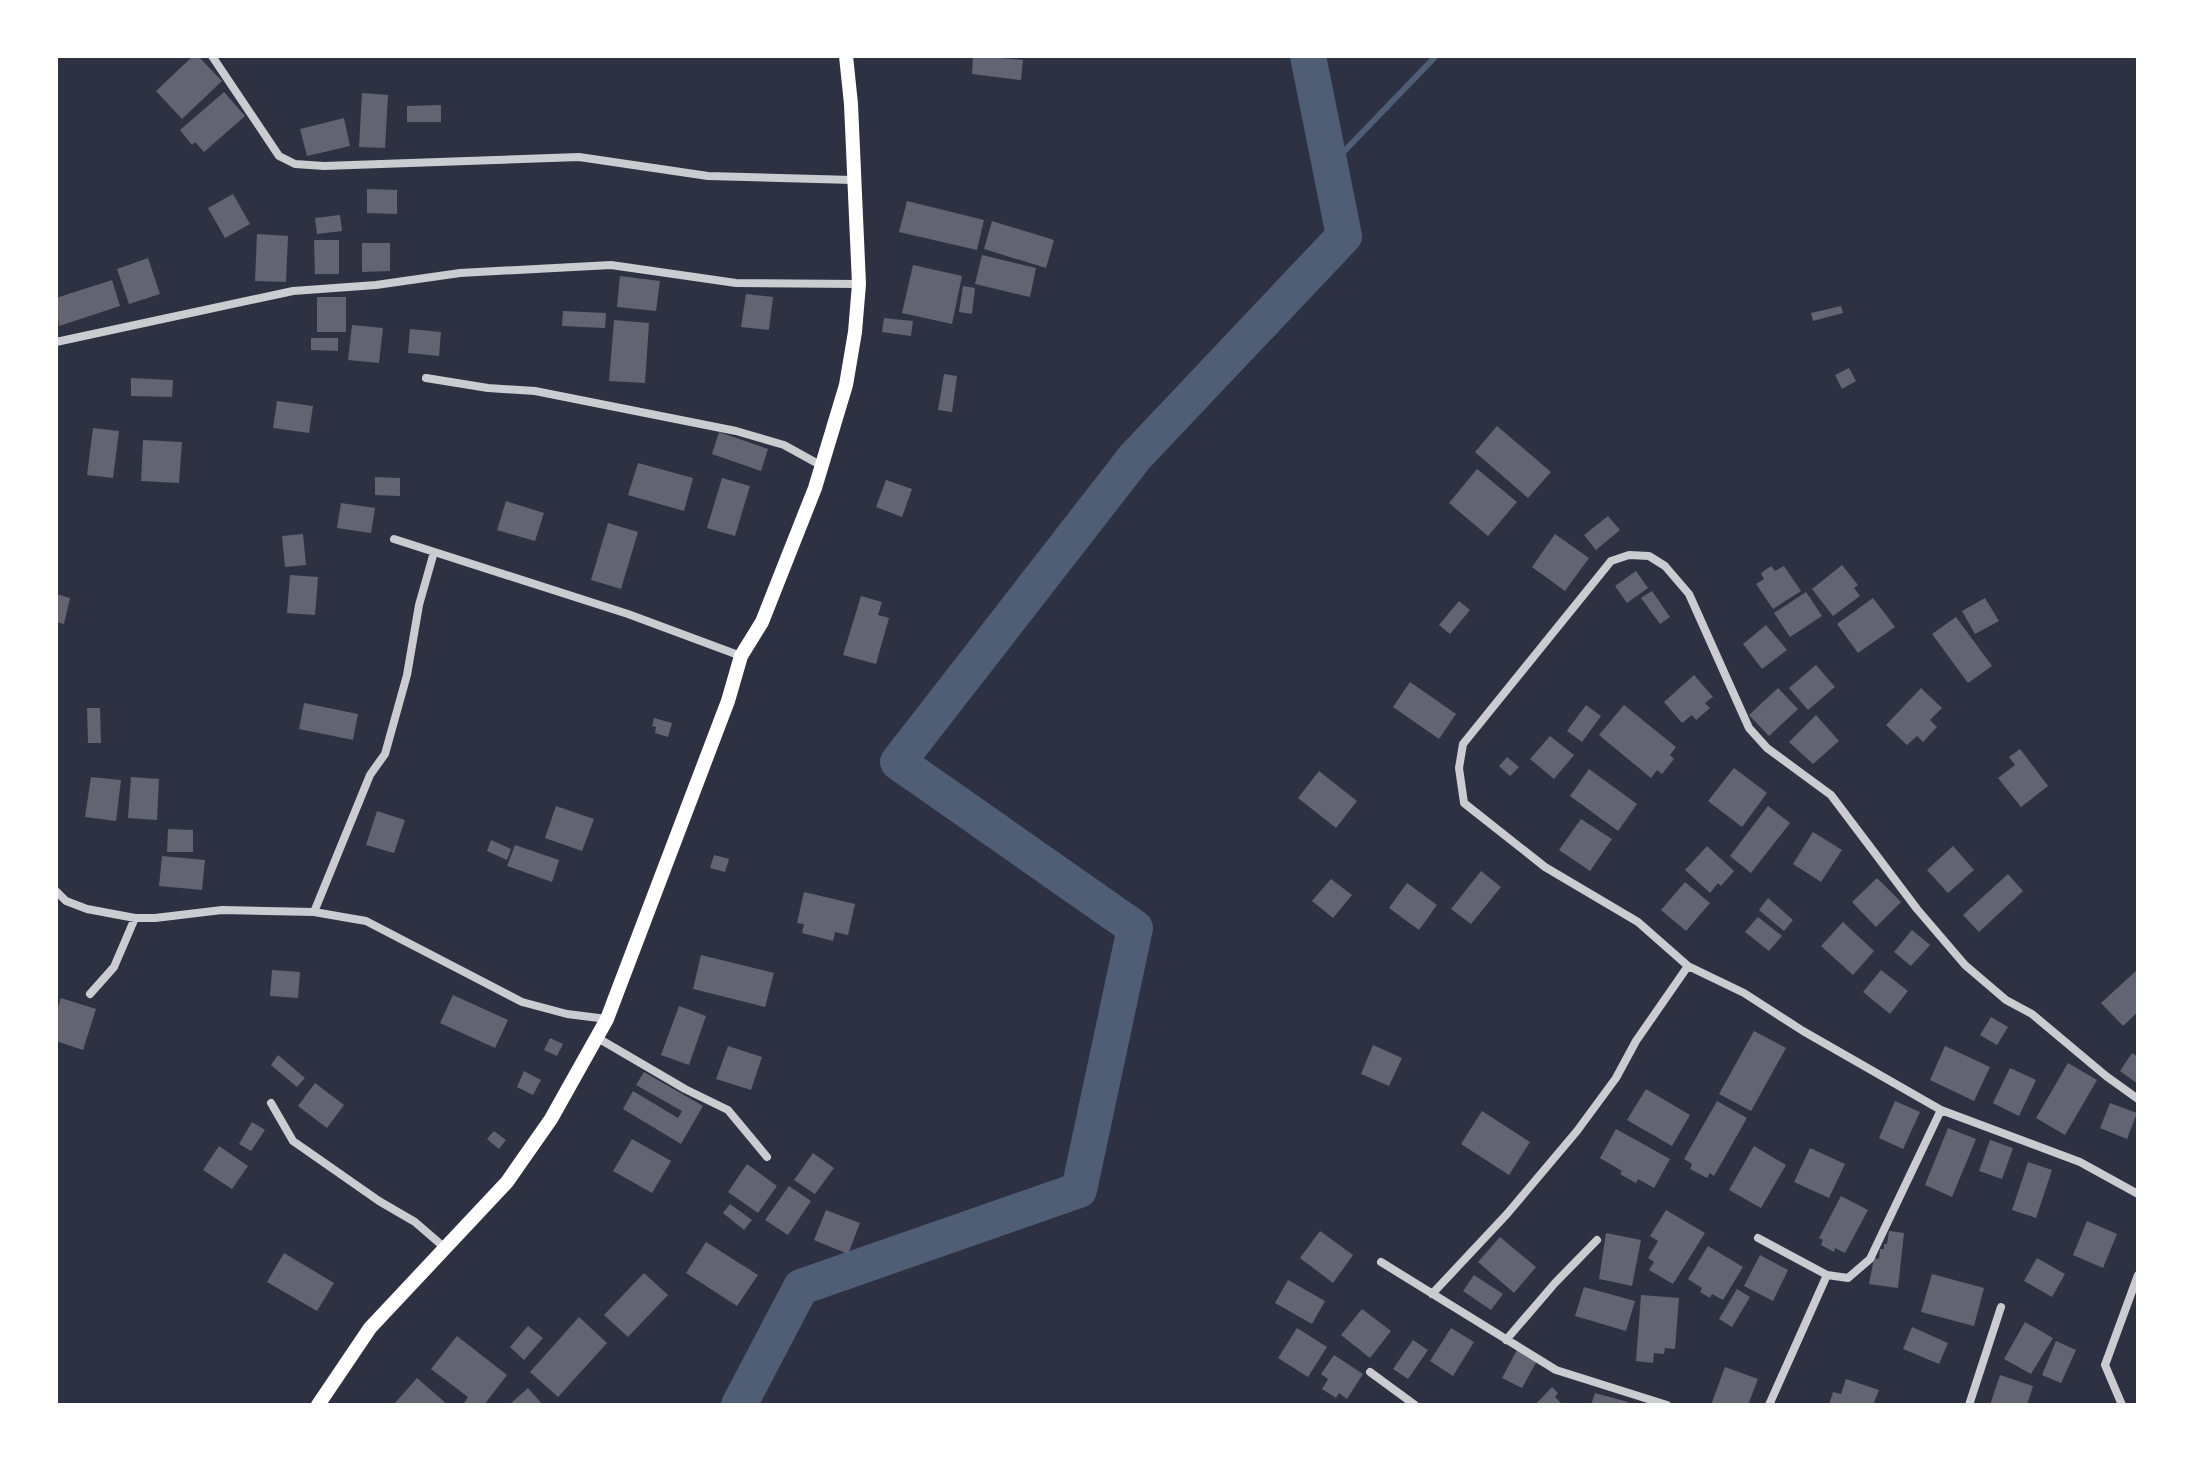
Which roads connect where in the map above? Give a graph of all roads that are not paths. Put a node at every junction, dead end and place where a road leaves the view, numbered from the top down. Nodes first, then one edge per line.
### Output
1 (212, 56) edge
2 (846, 56) edge
3 (853, 180) junction
4 (859, 284) junction
5 (56, 342) edge
6 (426, 378) dead end
7 (822, 466) junction
8 (394, 539) dead end
9 (434, 552) junction
10 (741, 656) junction
11 (56, 891) edge
12 (314, 912) junction
13 (135, 918) junction
14 (1688, 966) junction
15 (90, 994) dead end
16 (607, 1019) junction
17 (595, 1037) junction
18 (2138, 1099) edge
19 (271, 1103) dead end
20 (1941, 1110) junction
21 (767, 1157) dead end
22 (2138, 1194) edge
23 (1758, 1238) dead end
24 (1597, 1240) dead end
25 (446, 1249) junction
26 (1381, 1262) dead end
27 (1827, 1275) junction
28 (2138, 1275) edge
29 (1432, 1294) junction
30 (2001, 1307) dead end
31 (1506, 1340) junction
32 (1370, 1372) dead end
33 (318, 1405) edge
34 (1415, 1405) edge
35 (1667, 1405) edge
36 (1769, 1405) edge
37 (1969, 1405) edge
38 (2122, 1405) edge

1 - 3 street
2 - 3 main road
3 - 4 main road
4 - 5 street
4 - 7 main road
6 - 7 street
7 - 10 main road
8 - 9 street
9 - 10 street
9 - 12 street
10 - 16 main road
11 - 13 street
12 - 13 street
12 - 16 street
13 - 15 street
14 - 18 street
14 - 20 street
14 - 29 street
16 - 17 main road
17 - 21 street
17 - 25 main road
19 - 25 street
20 - 22 street
20 - 27 street
23 - 27 street
24 - 31 street
25 - 33 main road
26 - 29 street
27 - 36 street
28 - 38 street
29 - 31 street
30 - 37 street
31 - 35 street
32 - 34 street

